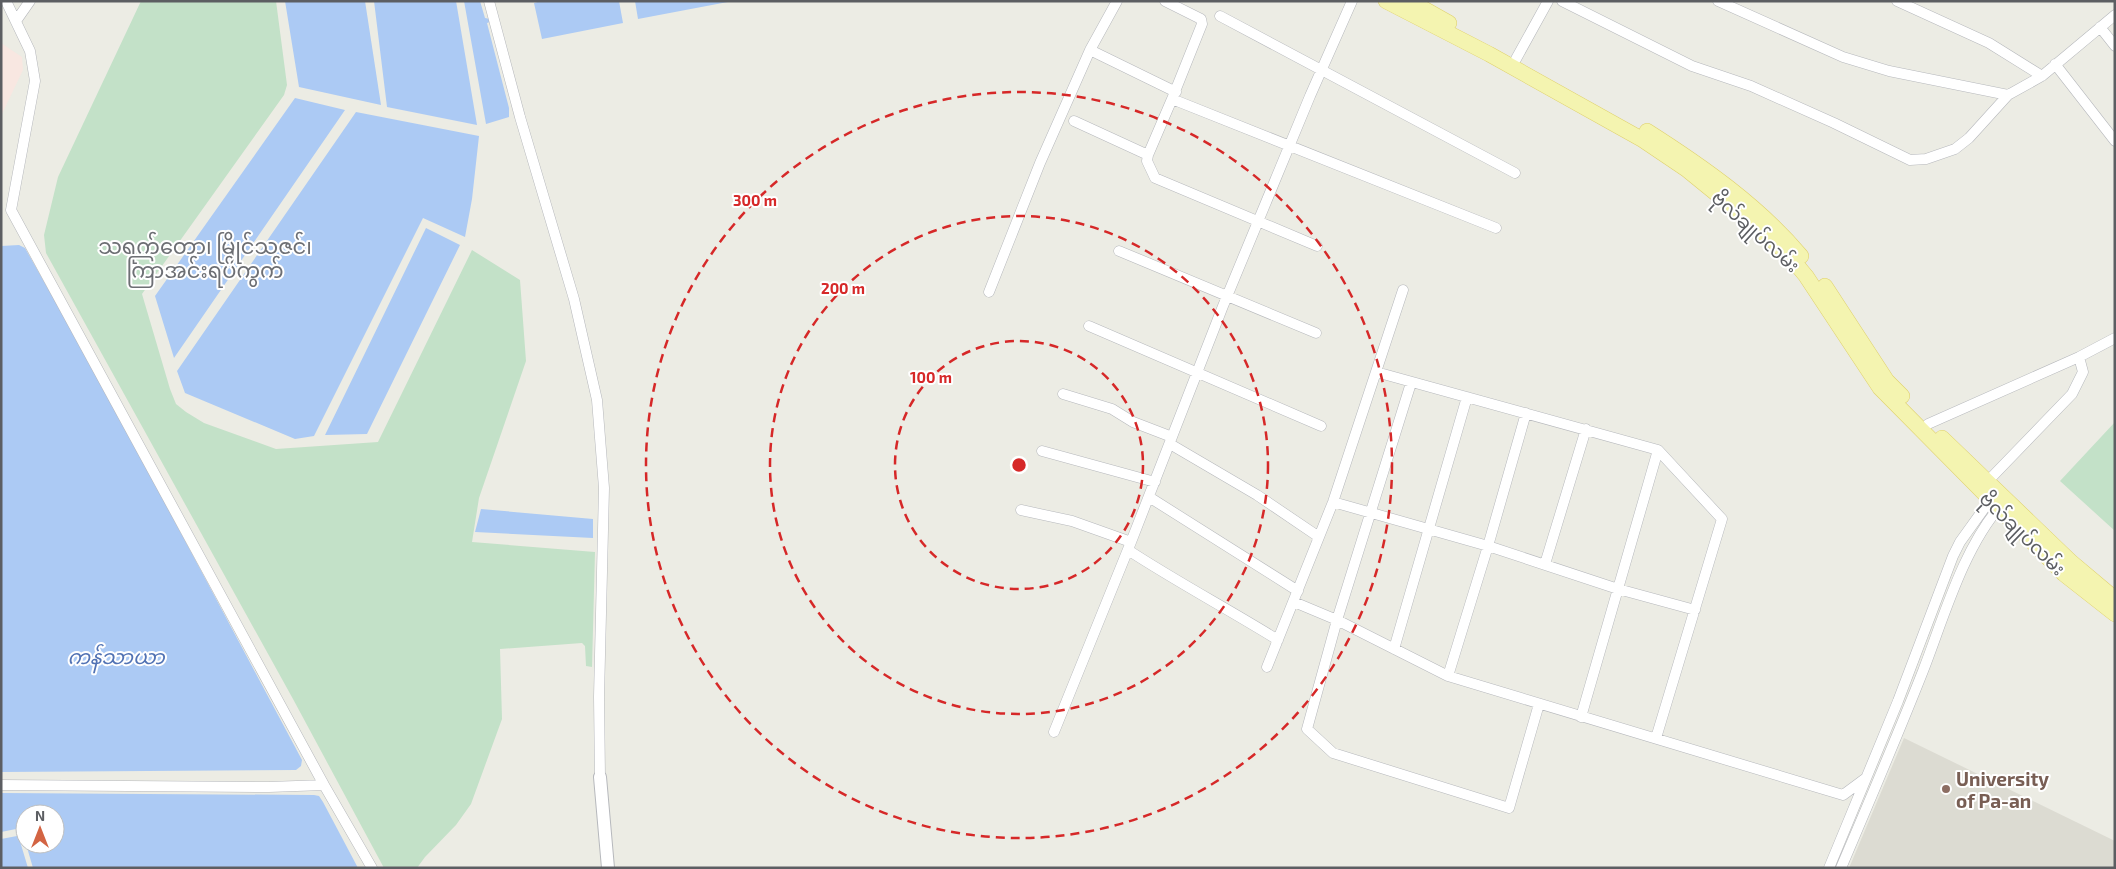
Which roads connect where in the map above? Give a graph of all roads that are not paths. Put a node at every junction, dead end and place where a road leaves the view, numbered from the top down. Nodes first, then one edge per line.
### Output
1 (6, 1) edge
2 (30, 1) edge
3 (489, 1) edge
4 (1118, 1) edge
5 (1165, 1) edge
6 (1352, 1) edge
7 (1386, 1) edge
8 (1410, 1) edge
9 (1548, 1) edge
10 (1562, 1) edge
11 (1718, 1) edge
12 (1897, 1) edge
13 (1220, 16) dead end
14 (2115, 16) edge
15 (16, 21) junction
16 (2100, 27) junction
17 (2115, 46) edge
18 (1090, 50) junction
19 (1516, 59) junction
20 (2055, 64) junction
21 (1322, 70) junction
22 (2042, 76) junction
23 (2008, 95) junction
24 (1174, 96) junction
25 (1074, 121) dead end
26 (2115, 141) edge
27 (1289, 147) junction
28 (1148, 155) junction
29 (1515, 173) dead end
30 (1258, 223) junction
31 (1496, 228) dead end
32 (1317, 246) dead end
33 (1119, 251) dead end
34 (1403, 290) dead end
35 (989, 292) dead end
36 (1228, 295) junction
37 (1089, 326) dead end
38 (1316, 333) dead end
39 (2115, 338) edge
40 (2079, 357) junction
41 (1198, 372) junction
42 (1376, 372) junction
43 (1411, 383) junction
44 (1063, 394) dead end
45 (1467, 397) junction
46 (1526, 413) junction
47 (1928, 424) junction
48 (1321, 426) dead end
49 (1586, 429) junction
50 (1171, 440) junction
51 (1658, 450) junction
52 (1042, 451) dead end
53 (1155, 482) junction
54 (1996, 496) junction
55 (1149, 497) junction
56 (1333, 502) junction
57 (1021, 510) dead end
58 (1370, 513) junction
59 (1428, 530) junction
60 (1319, 537) junction
61 (1130, 546) junction
62 (1488, 546) junction
63 (1545, 564) junction
64 (1618, 589) junction
65 (1298, 591) junction
66 (2115, 599) edge
67 (1294, 602) junction
68 (1694, 610) junction
69 (2115, 614) edge
70 (1337, 620) junction
71 (1922, 638) junction
72 (1278, 640) junction
73 (1934, 643) junction
74 (1394, 649) junction
75 (1267, 667) dead end
76 (1448, 676) junction
77 (1898, 701) junction
78 (1539, 704) junction
79 (1909, 706) junction
80 (1581, 717) junction
81 (1054, 732) dead end
82 (1656, 738) junction
83 (600, 776) joint
84 (1866, 778) junction
85 (1, 785) edge
86 (324, 785) junction
87 (372, 868) edge
88 (608, 868) edge
89 (1829, 868) edge
90 (1841, 868) edge

1 - 15 street
2 - 15 street
3 - 83 street
4 - 18 street
5 - 24 street
6 - 21 street
7 - 54 main road, ဗိုလ်ချုပ်လမ်း
8 - 19 main road, ဗိုလ်ချုပ်လမ်း
9 - 19 street
10 - 23 street
11 - 23 street
12 - 22 street
13 - 21 street
14 - 16 street
15 - 86 street
16 - 17 street
16 - 20 street
18 - 24 street
18 - 35 street
19 - 47 main road, ဗိုလ်ချုပ်လမ်း
20 - 22 street
20 - 26 street
21 - 27 street
21 - 29 street
22 - 23 street
24 - 27 street
24 - 28 street
25 - 28 street
27 - 30 street
27 - 31 street
28 - 30 street
30 - 32 street
30 - 36 street
33 - 36 street
34 - 42 street
36 - 38 street
36 - 41 street
37 - 41 street
39 - 40 street
40 - 47 street
40 - 54 street
41 - 48 street
41 - 50 street
42 - 43 street
42 - 56 street
43 - 45 street
43 - 58 street
44 - 50 street
45 - 46 street
45 - 59 street
46 - 49 street
46 - 62 street
47 - 54 main road, ဗိုလ်ချုပ်လမ်း
49 - 51 street
49 - 63 street
50 - 53 street
50 - 60 street
51 - 64 street
51 - 68 street
52 - 53 street
53 - 55 street
54 - 66 main road, ဗိုလ်ချုပ်လမ်း
54 - 69 main road, ဗိုလ်ချုပ်လမ်း
54 - 71 street
54 - 73 street
55 - 61 street
55 - 65 street
56 - 58 street
56 - 60 street
57 - 61 street
58 - 59 street
58 - 70 street
59 - 62 street
59 - 74 street
60 - 65 street
61 - 72 street
61 - 81 street
62 - 63 street
62 - 76 street
63 - 64 street
64 - 68 street
64 - 80 street
65 - 67 street
67 - 70 street
67 - 72 street
68 - 82 street
70 - 74 street
70 - 78 street
71 - 73 street
71 - 77 street
72 - 75 street
73 - 79 street
74 - 76 street
76 - 78 street
77 - 79 street
77 - 84 street
78 - 80 street
79 - 90 street
80 - 82 street
82 - 84 street
83 - 88 street
84 - 89 street
85 - 86 street
86 - 87 street

